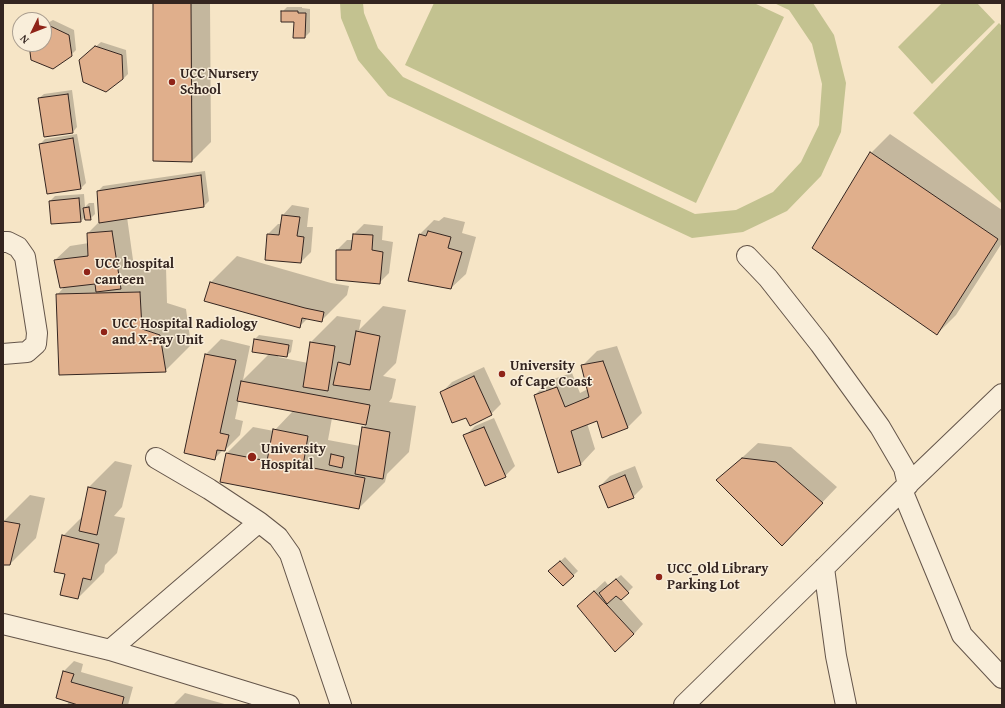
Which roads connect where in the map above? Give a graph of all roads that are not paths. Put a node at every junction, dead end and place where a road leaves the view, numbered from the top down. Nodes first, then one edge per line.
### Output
1 (3, 242) edge
2 (747, 256) dead end
3 (3, 354) edge
4 (1002, 394) edge
5 (156, 458) dead end
6 (905, 487) junction
7 (259, 522) junction
8 (824, 568) junction
9 (3, 624) edge
10 (110, 650) junction
11 (1002, 678) edge
12 (289, 705) edge
13 (341, 705) edge
14 (684, 705) edge
15 (846, 705) edge

1 - 3 street
2 - 6 street
4 - 6 street
5 - 7 street
6 - 8 street
6 - 11 street
7 - 10 street
7 - 13 street
8 - 14 street
8 - 15 street
9 - 10 street
10 - 12 street

